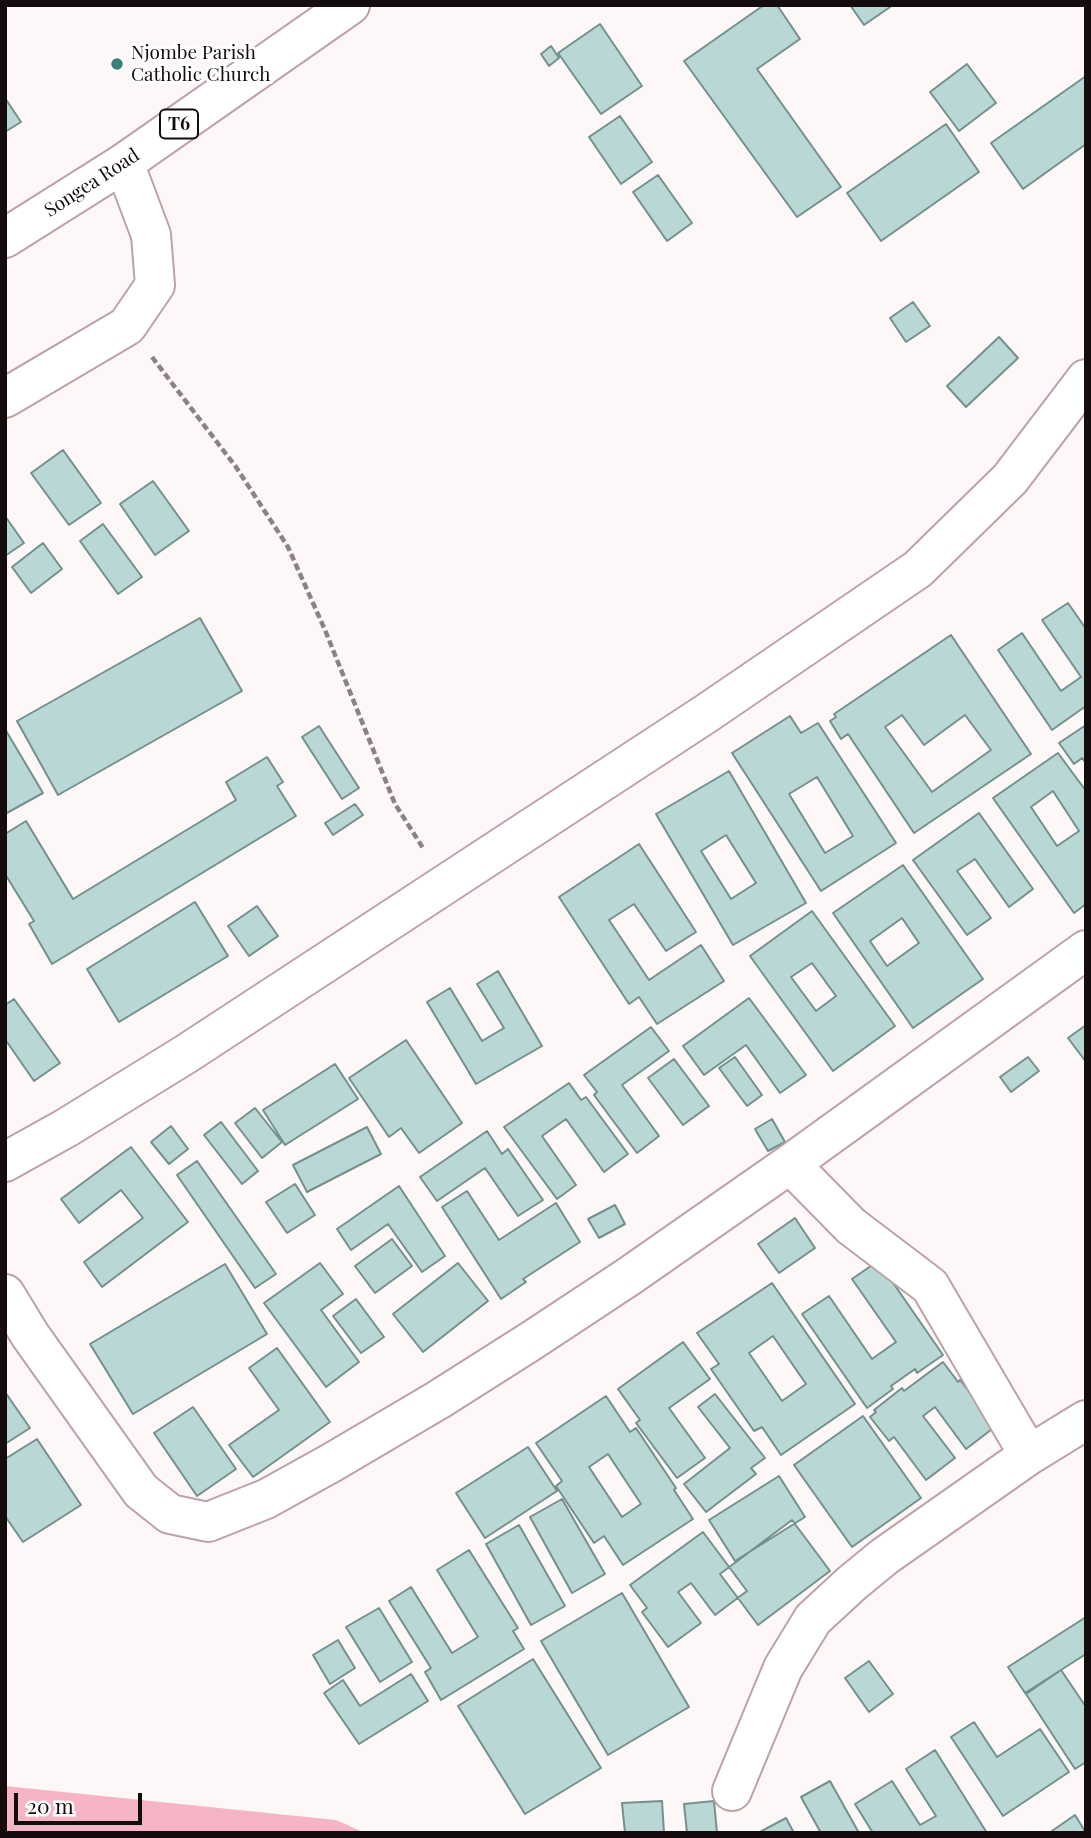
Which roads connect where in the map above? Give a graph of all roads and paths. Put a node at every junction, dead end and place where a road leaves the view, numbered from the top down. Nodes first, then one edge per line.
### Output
1 (350, 5) edge
2 (124, 163) junction
3 (5, 238) edge
4 (127, 326) junction
5 (1086, 379) edge
6 (5, 398) edge
7 (449, 883) junction
8 (1086, 950) edge
9 (5, 1162) edge
10 (790, 1164) junction
11 (5, 1294) edge
12 (1086, 1420) edge
13 (1029, 1455) junction
14 (732, 1791) dead end

1 - 2 main road, Songea Road / T6
2 - 3 main road, Songea Road / T6
2 - 4 main road
4 - 6 main road
4 - 7 path
5 - 7 main road
7 - 9 main road
8 - 10 main road
10 - 11 main road
10 - 13 main road
12 - 13 main road
13 - 14 main road

